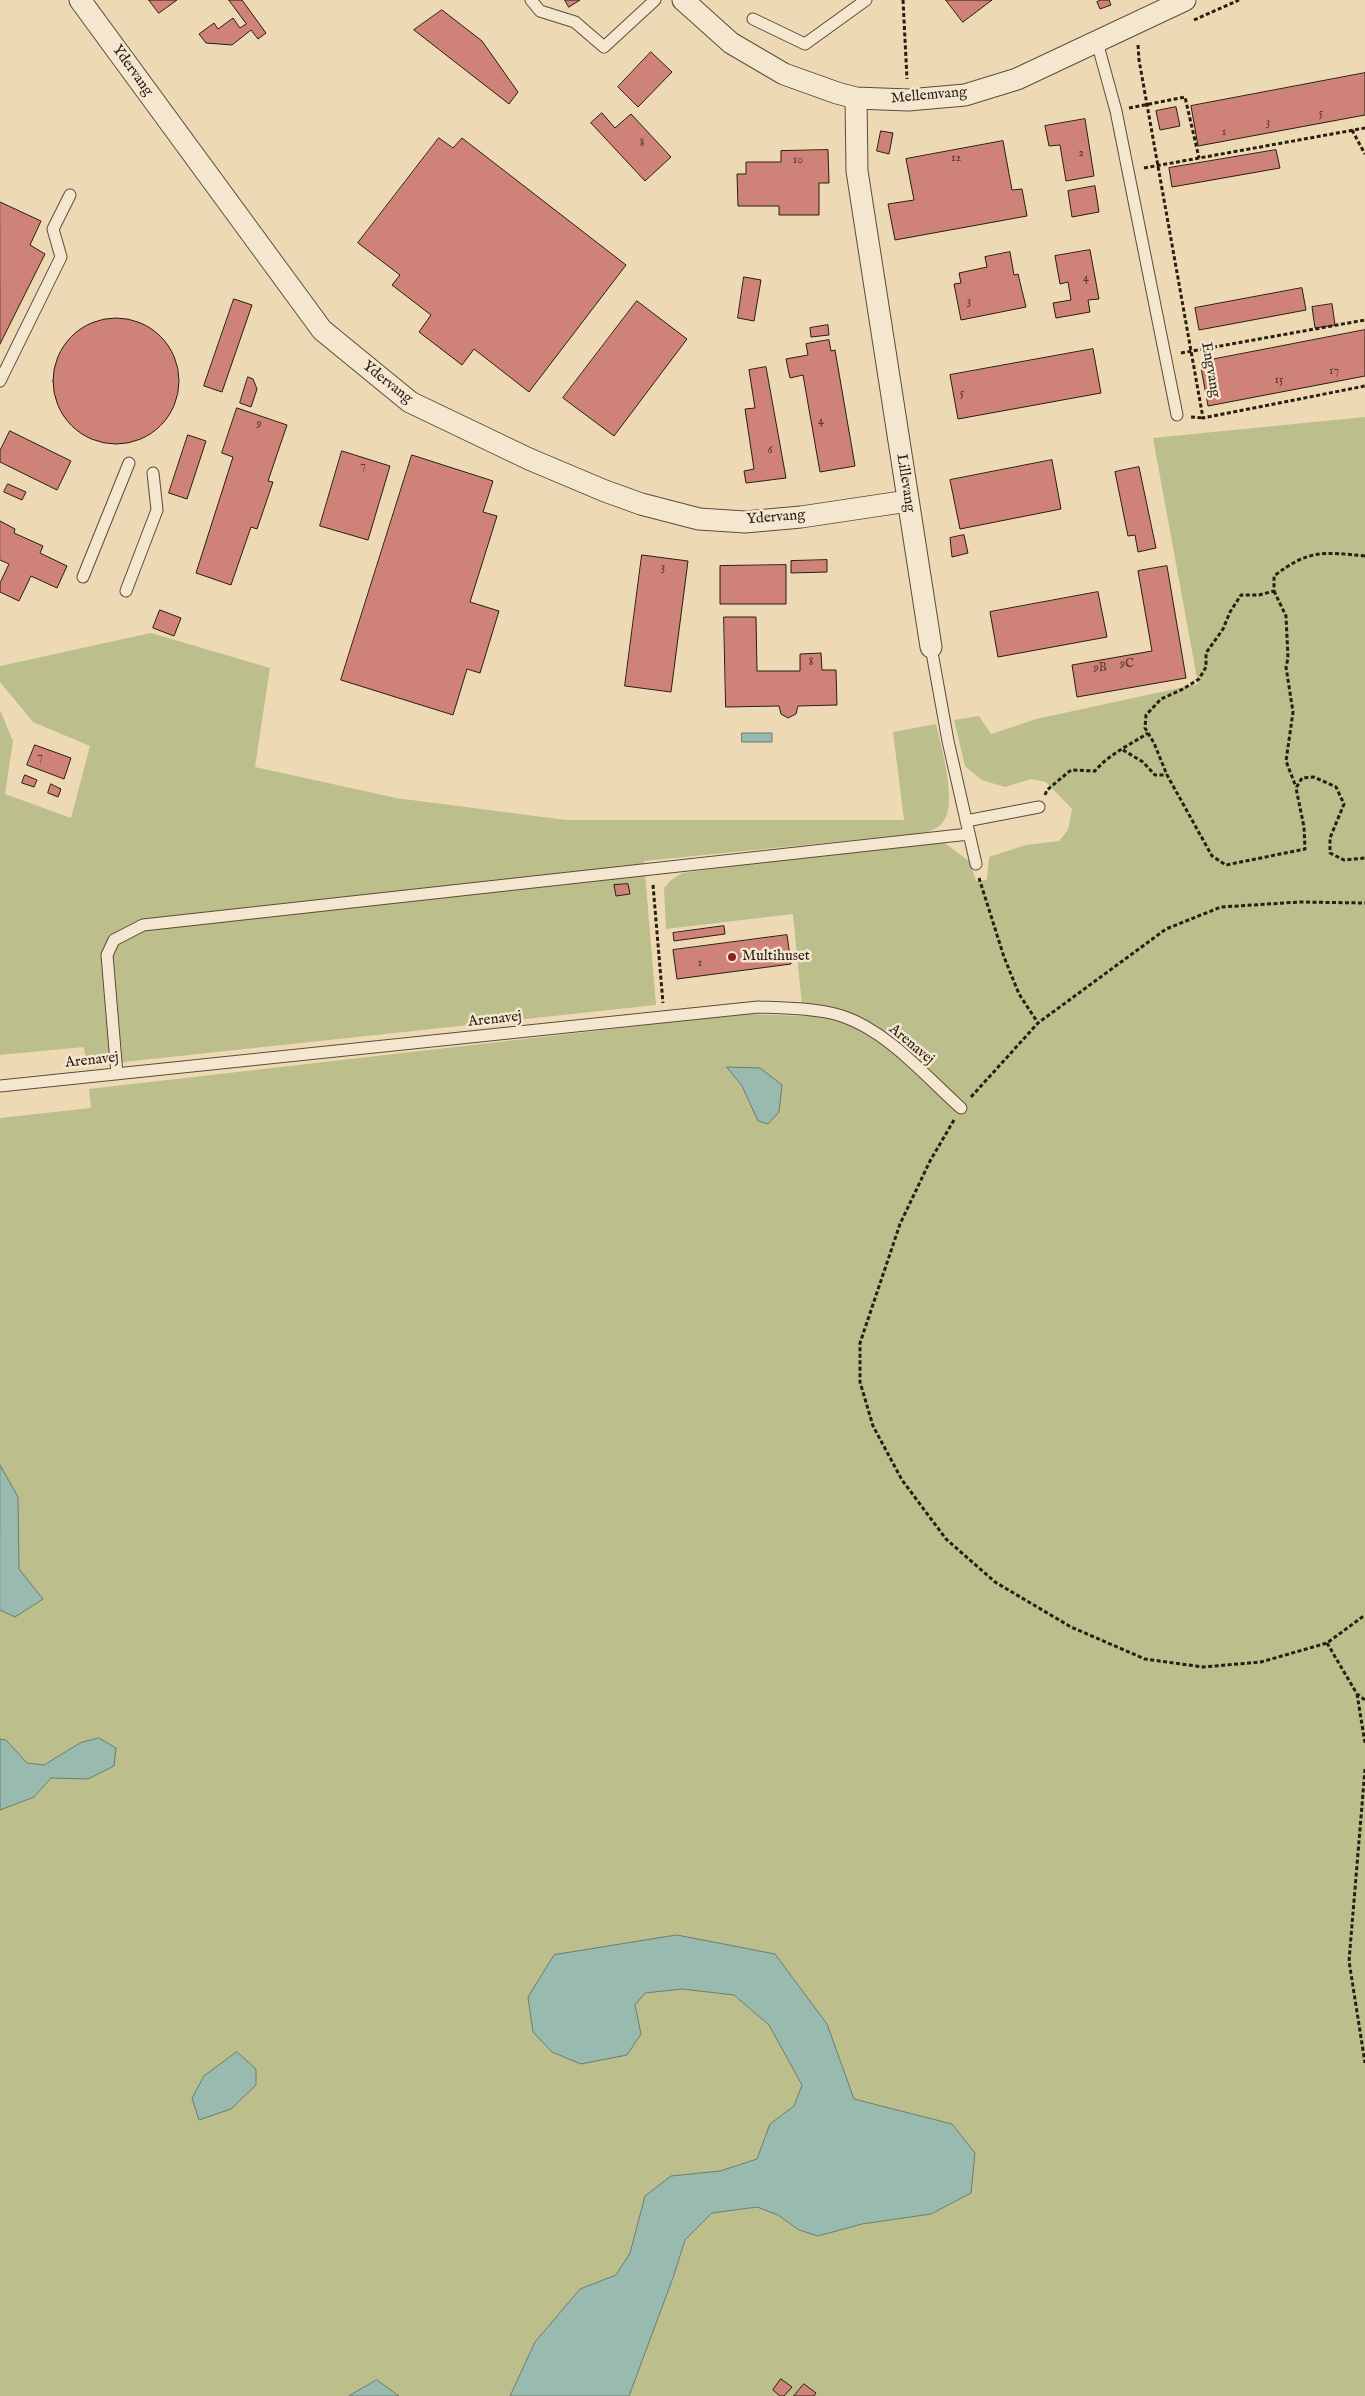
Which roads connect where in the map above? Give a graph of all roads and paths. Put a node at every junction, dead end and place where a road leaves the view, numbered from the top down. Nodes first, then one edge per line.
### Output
1 (80, 0) edge
2 (531, 0) edge
3 (656, 0) edge
4 (683, 0) edge
5 (866, 0) edge
6 (903, 0) edge
7 (1185, 0) edge
8 (1239, 0) edge
9 (753, 19) dead end
10 (1189, 23) dead end
11 (1097, 42) junction
12 (1146, 42) dead end
13 (856, 98) junction
14 (908, 100) junction
15 (1147, 105) junction
16 (1116, 111) junction
17 (1365, 128) edge
18 (1352, 130) junction
19 (1365, 154) edge
20 (1199, 158) junction
21 (1157, 165) junction
22 (1128, 170) junction
23 (70, 195) dead end
24 (1365, 320) edge
25 (1191, 352) junction
26 (1165, 356) junction
27 (0, 380) edge
28 (1365, 386) edge
29 (1177, 415) dead end
30 (129, 463) dead end
31 (153, 473) dead end
32 (908, 500) junction
33 (1365, 556) edge
34 (83, 577) dead end
35 (126, 591) dead end
36 (1274, 591) junction
37 (931, 647) joint
38 (1148, 733) junction
39 (1123, 750) junction
40 (1167, 775) junction
41 (1296, 788) junction
42 (1039, 807) joint
43 (966, 821) junction
44 (969, 834) junction
45 (1365, 858) edge
46 (976, 864) joint
47 (651, 869) junction
48 (1365, 903) edge
49 (664, 1017) junction
50 (1038, 1023) junction
51 (117, 1074) junction
52 (0, 1086) edge
53 (960, 1108) junction
54 (1365, 1615) edge
55 (1326, 1643) junction
56 (1357, 1694) junction
57 (1365, 1700) edge
58 (1365, 1743) edge
59 (1365, 1769) edge
60 (1365, 2063) edge

1 - 32 street, Ydervang
2 - 3 lane
4 - 13 street, Mellemvang
5 - 9 lane
6 - 14 path
7 - 11 street, Mellemvang
8 - 10 path
11 - 14 street, Mellemvang
11 - 16 lane
12 - 15 path, Engvang
13 - 14 street, Mellemvang
13 - 32 street, Lillevang
15 - 16 path
15 - 20 path
15 - 21 path, Engvang
16 - 22 lane
17 - 18 path
18 - 19 path
18 - 20 path
20 - 21 path
21 - 22 path
21 - 25 path, Engvang
22 - 26 lane
23 - 27 lane
24 - 25 path
25 - 26 path
25 - 28 path, Engvang
26 - 29 lane
30 - 34 lane
31 - 35 lane
32 - 37 street, Lillevang
33 - 36 path
36 - 38 path
36 - 41 path
37 - 43 lane, Lillevang
38 - 39 path
38 - 40 path
39 - 40 path
39 - 42 path
40 - 41 path
41 - 45 path
42 - 43 lane
43 - 44 lane, Lillevang
44 - 46 lane, Lillevang
44 - 47 lane
46 - 50 path
47 - 49 path
47 - 51 lane
48 - 50 path
49 - 51 lane, Arenavej
49 - 53 lane, Arenavej
50 - 53 path
51 - 52 lane, Arenavej
53 - 55 path
54 - 55 path
55 - 56 path
56 - 57 path
56 - 58 path
59 - 60 path

